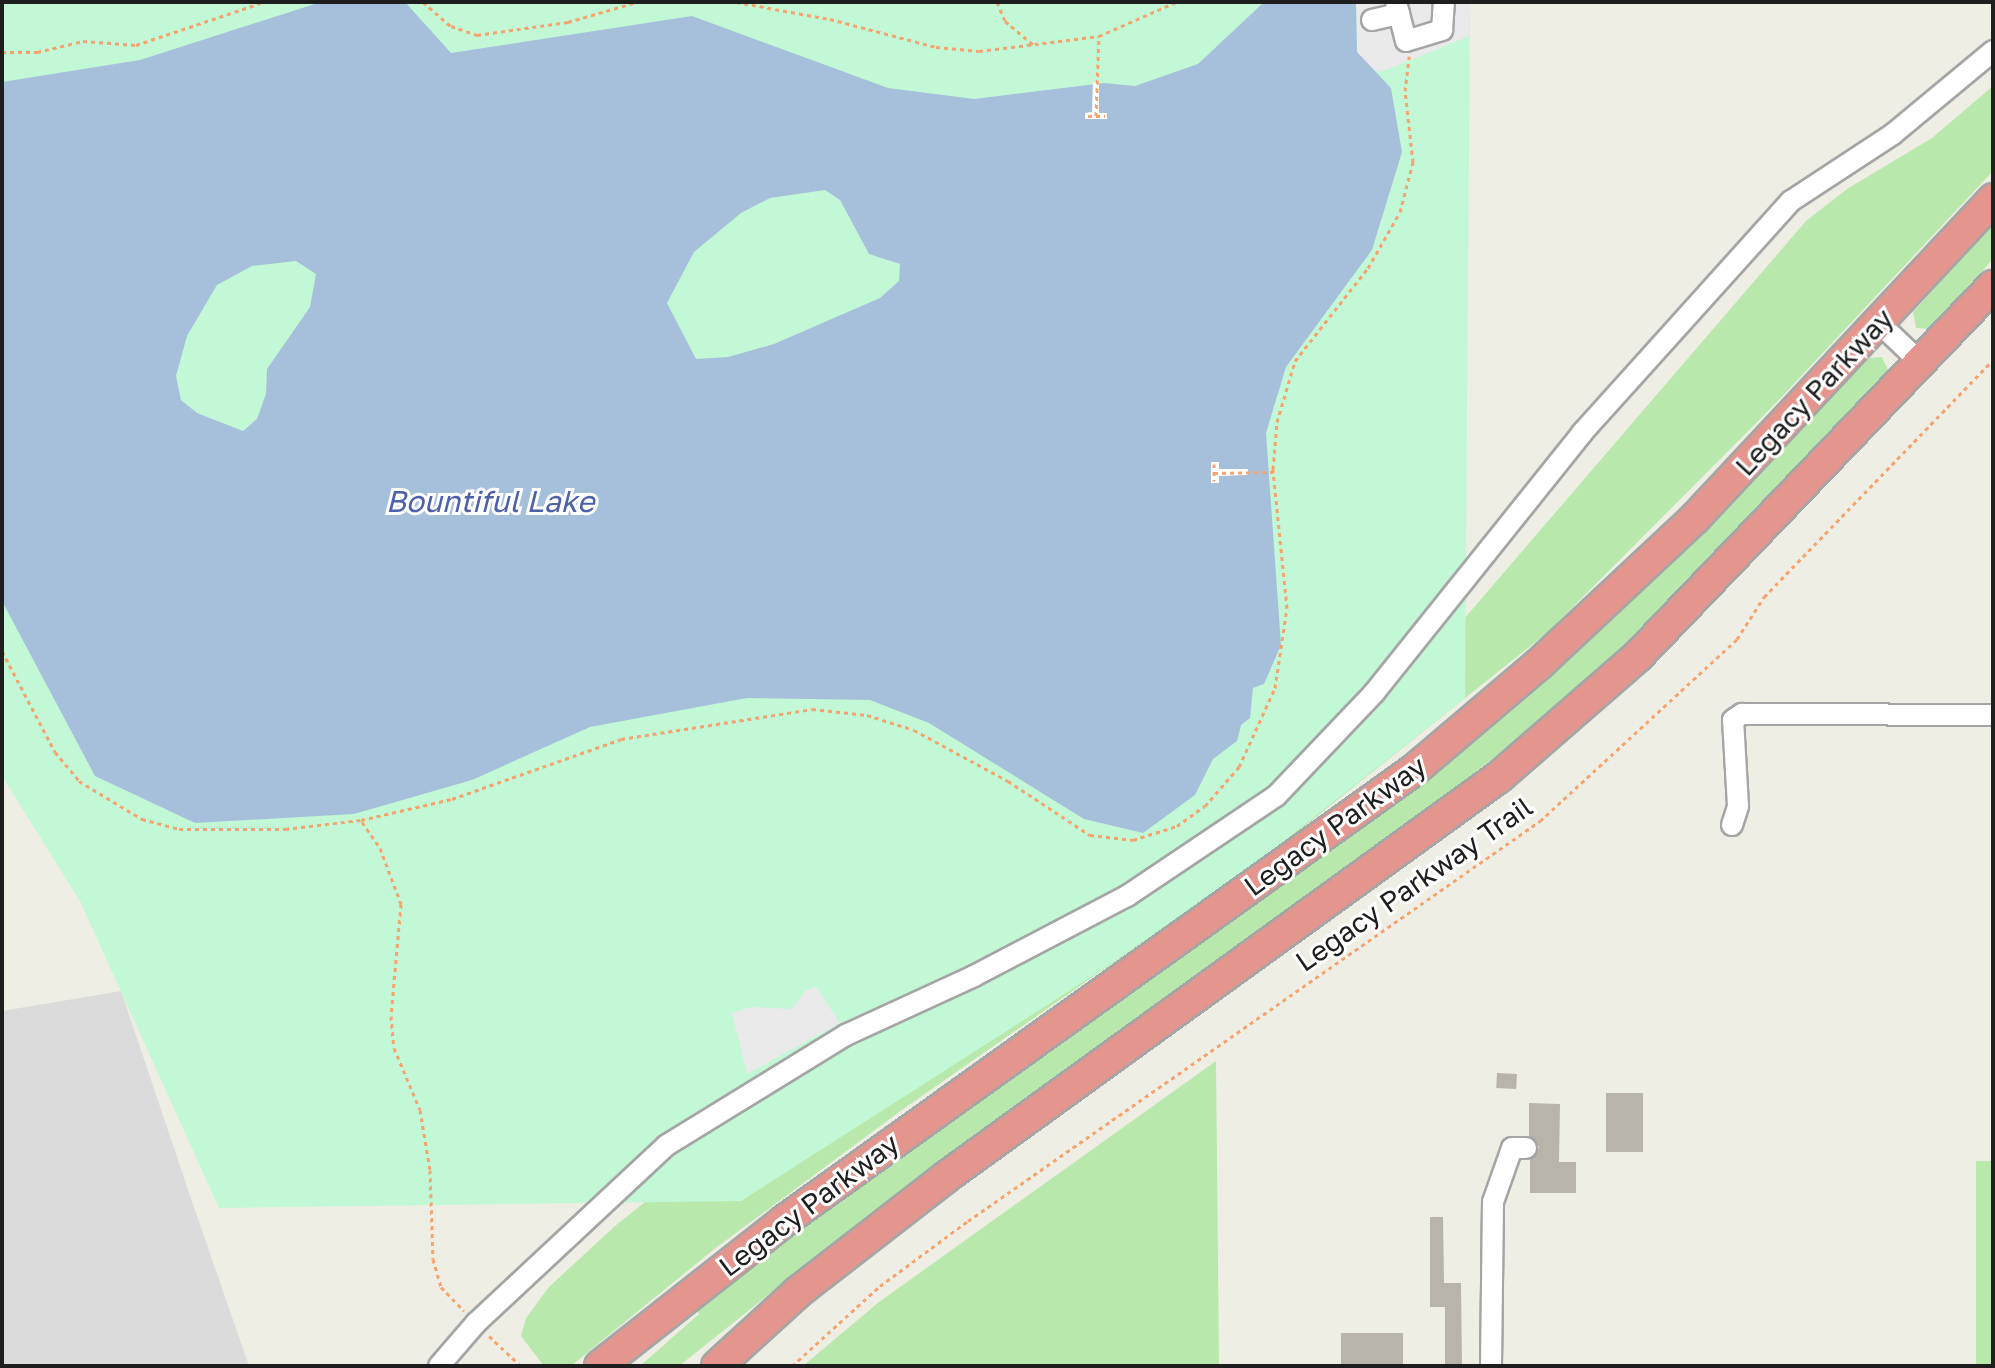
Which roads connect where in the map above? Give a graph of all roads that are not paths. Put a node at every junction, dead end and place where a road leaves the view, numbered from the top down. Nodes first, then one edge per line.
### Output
1 (1444, 2) edge
2 (1397, 8) edge
3 (1372, 20) dead end
4 (1993, 51) edge
5 (1993, 199) edge
6 (1993, 286) edge
7 (1880, 324) junction
8 (1921, 363) junction
9 (1993, 715) edge
10 (1732, 825) dead end
11 (1526, 1148) dead end
12 (439, 1366) edge
13 (600, 1366) edge
14 (717, 1366) edge
15 (1491, 1366) edge

1 - 2 street
2 - 3 street
4 - 12 street
5 - 7 highway, Legacy Parkway
6 - 8 highway, Legacy Parkway
7 - 8 street
7 - 13 highway, Legacy Parkway
8 - 14 highway, Legacy Parkway
9 - 10 street
11 - 15 street

